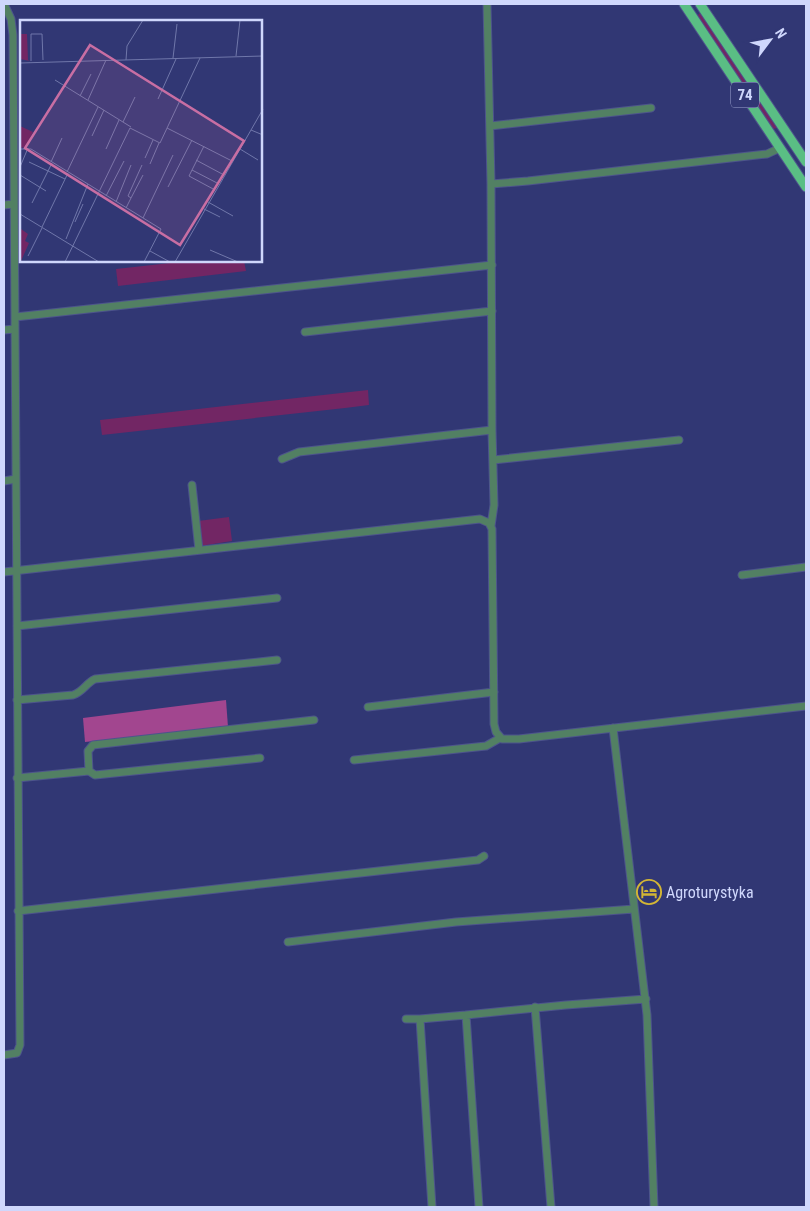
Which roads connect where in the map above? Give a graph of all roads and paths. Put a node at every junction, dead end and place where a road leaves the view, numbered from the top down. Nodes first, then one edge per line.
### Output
1 (4, 4) edge
2 (487, 4) edge
3 (684, 4) edge
4 (702, 6) edge
5 (691, 15) junction
6 (8, 20) edge
7 (651, 108) dead end
8 (490, 126) junction
9 (780, 148) junction
10 (806, 162) edge
11 (491, 184) junction
12 (806, 187) edge
13 (18, 192) edge
14 (14, 204) junction
15 (4, 205) edge
16 (492, 265) junction
17 (492, 311) junction
18 (14, 317) junction
19 (14, 329) junction
20 (4, 330) edge
21 (305, 332) dead end
22 (492, 430) junction
23 (679, 440) dead end
24 (282, 459) dead end
25 (493, 460) junction
26 (16, 479) junction
27 (4, 481) edge
28 (192, 485) dead end
29 (492, 526) junction
30 (199, 550) junction
31 (806, 567) edge
32 (17, 570) junction
33 (4, 572) edge
34 (742, 575) dead end
35 (277, 598) dead end
36 (17, 626) junction
37 (276, 660) dead end
38 (494, 692) junction
39 (17, 700) junction
40 (806, 706) edge
41 (368, 707) dead end
42 (314, 720) dead end
43 (613, 728) junction
44 (500, 738) junction
45 (260, 758) dead end
46 (354, 760) dead end
47 (89, 772) junction
48 (17, 778) junction
49 (484, 856) dead end
50 (634, 909) junction
51 (18, 911) junction
52 (288, 942) dead end
53 (646, 999) junction
54 (535, 1008) junction
55 (466, 1015) junction
56 (406, 1019) dead end
57 (420, 1019) junction
58 (4, 1055) edge
59 (432, 1207) edge
60 (479, 1207) edge
61 (551, 1207) edge
62 (654, 1207) edge

1 - 6 street
2 - 8 street
3 - 5 main road, 74
4 - 5 main road
4 - 10 main road, 74
5 - 9 main road, 74
6 - 13 street
7 - 8 street
8 - 11 street
9 - 11 street
9 - 12 main road, 74
11 - 16 street
13 - 14 street
14 - 15 street
14 - 18 street
16 - 17 street
16 - 18 street
17 - 21 street
17 - 22 street
18 - 19 street
19 - 20 street
19 - 26 street
22 - 24 street
22 - 25 street
23 - 25 street
25 - 29 street
26 - 27 street
26 - 32 street
28 - 30 street
29 - 30 street
29 - 38 street
30 - 32 street
31 - 34 street
32 - 33 street
32 - 36 street
35 - 36 street
36 - 39 street
37 - 39 street
38 - 41 street
38 - 44 street
39 - 48 street
40 - 43 street
42 - 47 street
43 - 44 street
43 - 50 street
44 - 46 street
45 - 47 street
47 - 48 street
48 - 51 street
49 - 51 street
50 - 52 street
50 - 53 street
51 - 58 street
53 - 54 street
53 - 62 street
54 - 55 street
54 - 61 street
55 - 57 street
55 - 60 street
56 - 57 street
57 - 59 street

